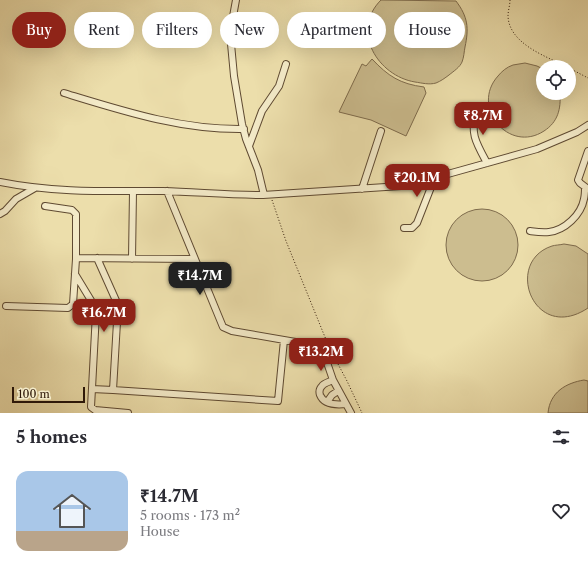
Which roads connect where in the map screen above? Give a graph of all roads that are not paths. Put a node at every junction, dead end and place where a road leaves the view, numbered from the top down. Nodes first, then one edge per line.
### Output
1 (236, 0) edge
2 (286, 64) dead end
3 (64, 94) dead end
4 (475, 110) dead end
5 (588, 125) edge
6 (244, 129) junction
7 (381, 131) dead end
8 (249, 146) junction
9 (588, 151) edge
10 (487, 163) junction
11 (435, 178) junction
12 (0, 182) edge
13 (35, 188) junction
14 (586, 188) edge
15 (362, 189) junction
16 (133, 191) junction
17 (167, 191) junction
18 (267, 195) junction
19 (45, 206) dead end
20 (0, 214) edge
21 (404, 228) dead end
22 (530, 231) dead end
23 (76, 258) junction
24 (97, 258) junction
25 (132, 259) junction
26 (194, 259) junction
27 (75, 274) junction
28 (6, 306) dead end
29 (284, 340) junction
30 (333, 380) junction
31 (92, 389) junction
32 (114, 390) junction
33 (338, 391) junction
34 (327, 402) junction
35 (346, 404) junction
36 (94, 412) edge
37 (117, 413) edge
38 (128, 413) edge
39 (351, 413) edge

1 - 6 street
2 - 8 street
3 - 6 street
4 - 10 street
5 - 10 street
6 - 8 street
7 - 15 street
8 - 18 street
9 - 14 street
10 - 11 street
11 - 15 street
11 - 21 street
12 - 13 street
13 - 16 street
13 - 20 street
14 - 22 street
15 - 18 street
16 - 17 street
16 - 25 street
17 - 18 street
17 - 26 street
19 - 23 street
23 - 24 street
23 - 27 street
24 - 25 street
24 - 32 street
25 - 26 street
26 - 29 street
27 - 28 street
27 - 31 street
29 - 30 street
29 - 32 street
30 - 33 street
30 - 34 street
31 - 32 street
31 - 36 street
33 - 34 street
33 - 35 street
34 - 35 street
35 - 39 street
36 - 37 street
37 - 38 street

